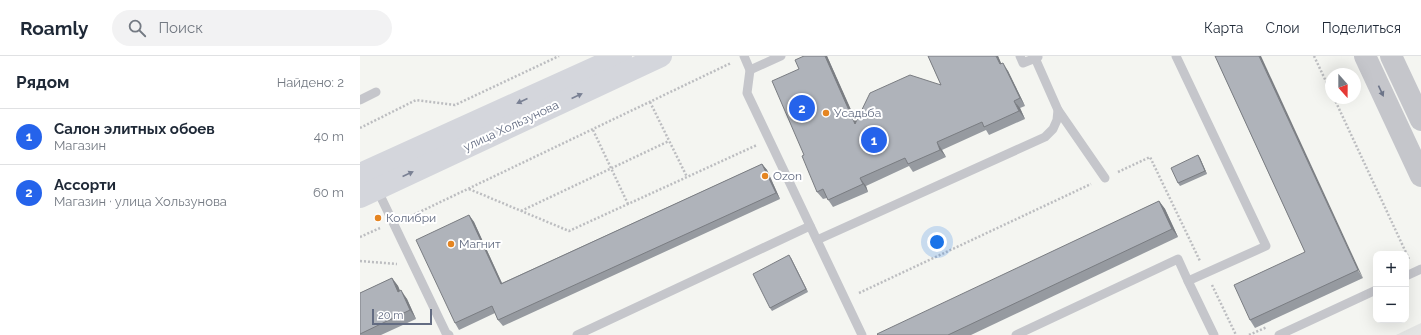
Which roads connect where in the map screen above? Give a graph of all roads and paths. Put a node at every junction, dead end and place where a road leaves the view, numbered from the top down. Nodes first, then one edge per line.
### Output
1 (559, 56) edge
2 (621, 56) edge
3 (661, 56) edge
4 (744, 56) edge
5 (781, 56) edge
6 (1020, 56) edge
7 (1176, 56) edge
8 (1314, 56) edge
9 (1365, 56) edge
10 (1391, 56) edge
11 (1037, 57) edge
12 (750, 70) junction
13 (1325, 79) edge
14 (376, 92) dead end
15 (360, 100) edge
16 (650, 102) junction
17 (1337, 104) edge
18 (1058, 110) junction
19 (1421, 120) edge
20 (360, 128) edge
21 (593, 130) junction
22 (769, 139) junction
23 (669, 141) junction
24 (611, 168) junction
25 (360, 174) edge
26 (1421, 176) edge
27 (686, 177) junction
28 (1104, 178) junction
29 (468, 189) junction
30 (368, 193) edge
31 (628, 204) junction
32 (521, 211) junction
33 (393, 223) junction
34 (810, 226) junction
35 (360, 237) edge
36 (817, 240) junction
37 (360, 261) edge
38 (414, 265) junction
39 (1418, 270) edge
40 (1206, 273) junction
41 (1409, 274) edge
42 (1188, 281) junction
43 (1373, 291) edge
44 (845, 300) junction
45 (446, 334) edge
46 (577, 335) edge
47 (862, 335) edge
48 (1016, 335) edge
49 (1214, 335) edge
50 (1236, 335) edge
51 (1279, 335) edge

1 - 20 path
2 -> 25 main road, улица Хользунова
30 -> 3 main road, улица Хользунова
4 - 12 lane
4 - 16 path
5 - 12 lane
6 - 11 lane
7 - 40 lane
8 - 13 path
9 -> 26 street
10 - 19 street
11 - 18 lane
12 - 22 lane
14 - 15 lane
16 - 21 path
16 - 23 path
17 - 39 path
18 - 28 lane
18 - 36 lane
21 - 24 path
21 - 29 path
22 - 27 path
22 - 34 lane
23 - 24 path
23 - 27 path
24 - 31 path
24 - 32 path
27 - 31 path
28 - 40 path
28 - 44 path
29 - 32 path
29 - 33 path
30 - 33 lane
31 - 32 path
33 - 35 path
33 - 38 lane
34 - 36 lane
34 - 46 lane
36 - 44 lane
37 - 38 path
38 - 45 lane
39 - 41 lane
40 - 42 lane
40 - 50 path
42 - 48 lane
42 - 49 lane
43 - 51 lane
44 - 47 lane

